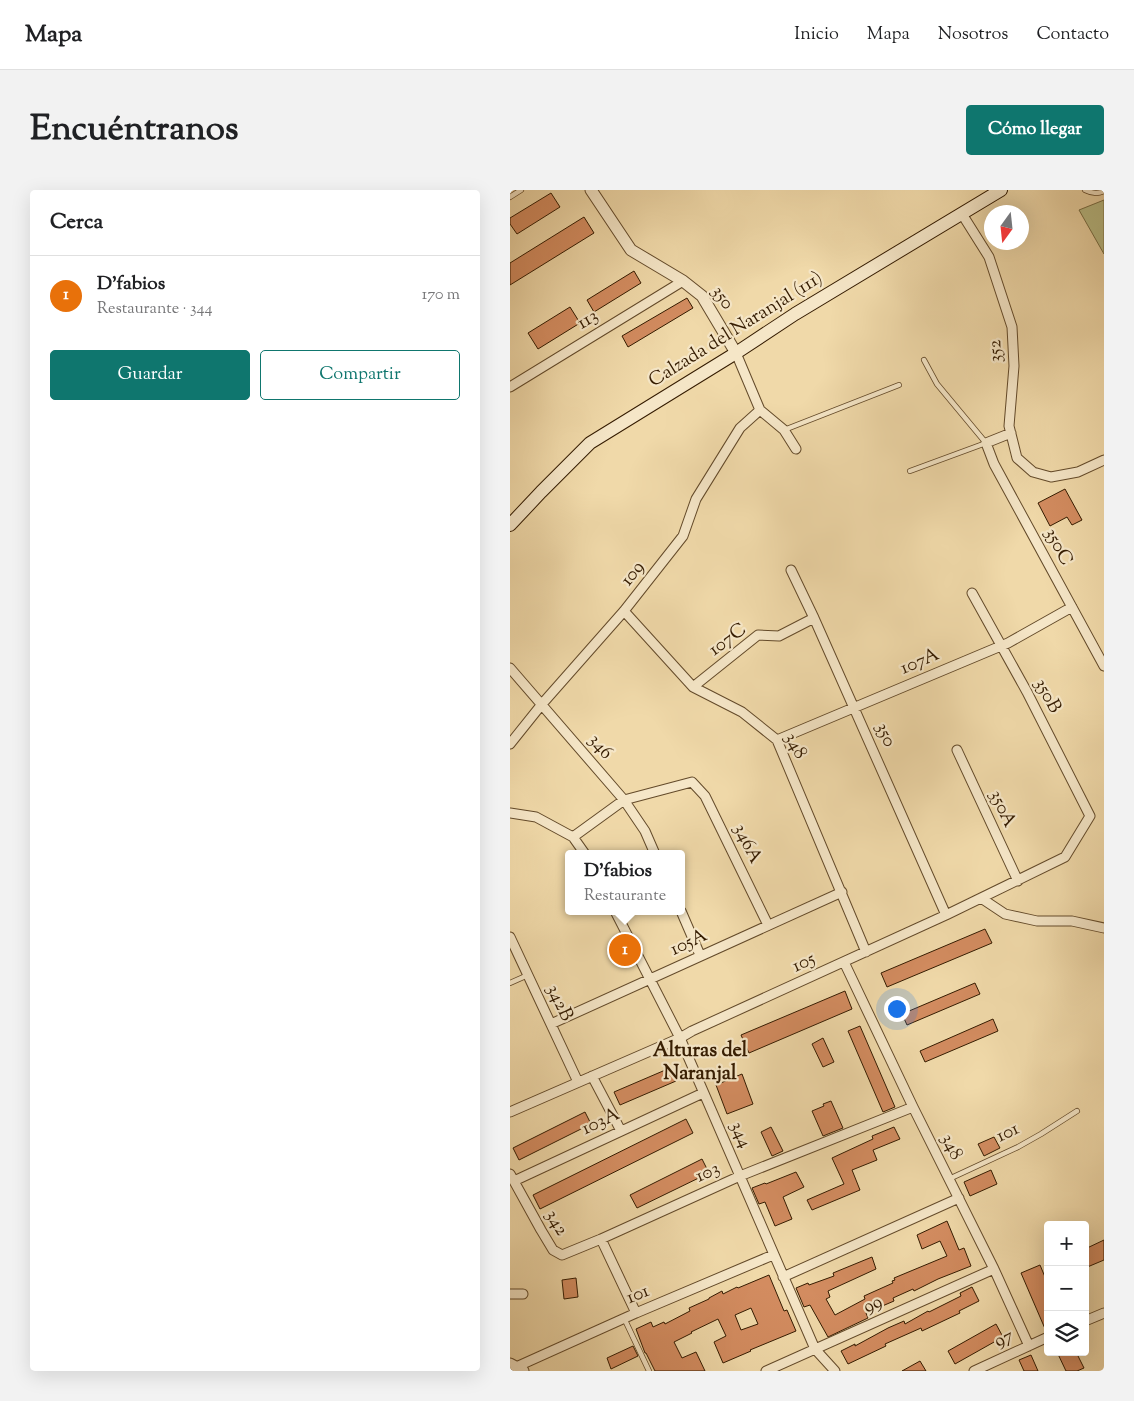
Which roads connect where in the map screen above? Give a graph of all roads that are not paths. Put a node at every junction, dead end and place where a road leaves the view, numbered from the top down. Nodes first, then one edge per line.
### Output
1 (521, 190) edge
2 (591, 190) edge
3 (1001, 190) edge
4 (1085, 190) edge
5 (1104, 191) edge
6 (510, 197) edge
7 (962, 214) junction
8 (683, 281) junction
9 (736, 353) junction
10 (924, 360) dead end
11 (899, 385) dead end
12 (510, 386) edge
13 (760, 410) junction
14 (784, 430) junction
15 (1011, 433) junction
16 (986, 443) junction
17 (796, 449) dead end
18 (1104, 460) edge
19 (910, 471) dead end
20 (510, 525) edge
21 (791, 570) dead end
22 (972, 593) dead end
23 (1072, 607) junction
24 (624, 611) junction
25 (814, 618) junction
26 (1000, 646) junction
27 (1104, 666) edge
28 (510, 668) edge
29 (693, 687) junction
30 (542, 704) junction
31 (853, 708) junction
32 (777, 740) junction
33 (510, 744) edge
34 (958, 750) dead end
35 (624, 800) junction
36 (510, 813) edge
37 (1090, 816) joint
38 (573, 837) junction
39 (582, 850) edge
40 (653, 850) edge
41 (1018, 881) junction
42 (842, 892) junction
43 (981, 898) junction
44 (617, 915) edge
45 (683, 915) edge
46 (946, 915) junction
47 (768, 925) junction
48 (1104, 928) edge
49 (510, 937) edge
50 (866, 952) junction
51 (700, 955) junction
52 (844, 962) junction
53 (528, 975) junction
54 (651, 979) junction
55 (510, 983) edge
56 (550, 1024) junction
57 (680, 1038) junction
58 (592, 1076) junction
59 (578, 1082) junction
60 (703, 1093) junction
61 (914, 1107) junction
62 (1077, 1111) dead end
63 (510, 1112) edge
64 (621, 1131) junction
65 (740, 1176) junction
66 (512, 1178) edge
67 (949, 1179) junction
68 (959, 1198) junction
69 (601, 1239) junction
70 (773, 1254) junction
71 (994, 1269) junction
72 (783, 1278) junction
73 (510, 1294) edge
74 (523, 1294) dead end
75 (636, 1313) junction
76 (1104, 1313) edge
77 (624, 1318) junction
78 (1089, 1319) edge
79 (1044, 1340) edge
80 (1029, 1346) junction
81 (815, 1349) junction
82 (517, 1367) edge
83 (649, 1371) edge
84 (766, 1371) edge
85 (835, 1371) edge
86 (974, 1371) edge

1 - 6 lane
2 - 8 street, 350
3 - 7 main road, Calzada del Naranjal (111)
4 - 5 lane
7 - 9 main road, Calzada del Naranjal (111)
7 - 15 street, 352
8 - 9 street, 350
8 - 12 street, 113
9 - 13 street, 350
9 - 20 main road, Calzada del Naranjal (111)
10 - 16 lane
11 - 14 lane
13 - 14 street, 350
13 - 24 street, 109
14 - 17 street, 350
15 - 16 street
15 - 18 street, 352
16 - 19 lane
16 - 23 street, 350C
21 - 25 street, 350
22 - 26 street, 350B
23 - 26 street, 107A
23 - 27 street, 350C
24 - 29 street, 348
24 - 30 street, 109
25 - 29 street, 107C
25 - 31 street, 350
26 - 31 street, 107A
26 - 37 street, 350B
28 - 30 street, 346
29 - 32 street, 348
30 - 33 street, 109
30 - 35 street, 346
31 - 32 street, 107A
31 - 46 street, 350
32 - 42 street, 348
34 - 41 street, 350A
35 - 38 street
35 - 40 street, 346
35 - 47 street, 346A
36 - 38 street
37 - 41 street, 105
38 - 39 street
41 - 43 street, 105
42 - 47 street, 105A
42 - 50 street, 348
43 - 46 street, 105
43 - 48 street
44 - 54 street, 344
45 - 51 street
46 - 50 street, 105
47 - 51 street, 105A
49 - 53 street, 342B
50 - 52 street, 105
51 - 54 street, 105A
52 - 57 street, 105
52 - 61 street, 348
53 - 55 lane
53 - 56 street, 342B
54 - 56 street, 105A
54 - 57 street, 344
56 - 59 street, 342B
57 - 58 street, 105
57 - 60 street, 344
58 - 59 street, 105
58 - 64 street
59 - 63 street, 105
60 - 64 street, 103A
60 - 65 street, 344
61 - 65 street, 103
61 - 67 street, 348
62 - 67 lane, 101
64 - 66 street, 103A
65 - 69 street, 103
65 - 70 street, 344
66 - 69 street, 342
67 - 68 street, 348
68 - 71 street, 348
68 - 72 street
69 - 75 street
70 - 72 street, 344
70 - 75 street, 101
71 - 80 street, 348
71 - 81 street, 99
72 - 81 street, 344
73 - 74 street
75 - 77 street, 101
76 - 78 street
77 - 82 street, 101
77 - 83 lane
79 - 80 street, 97
80 - 86 street, 97
81 - 84 street, 99
81 - 85 street, 344

